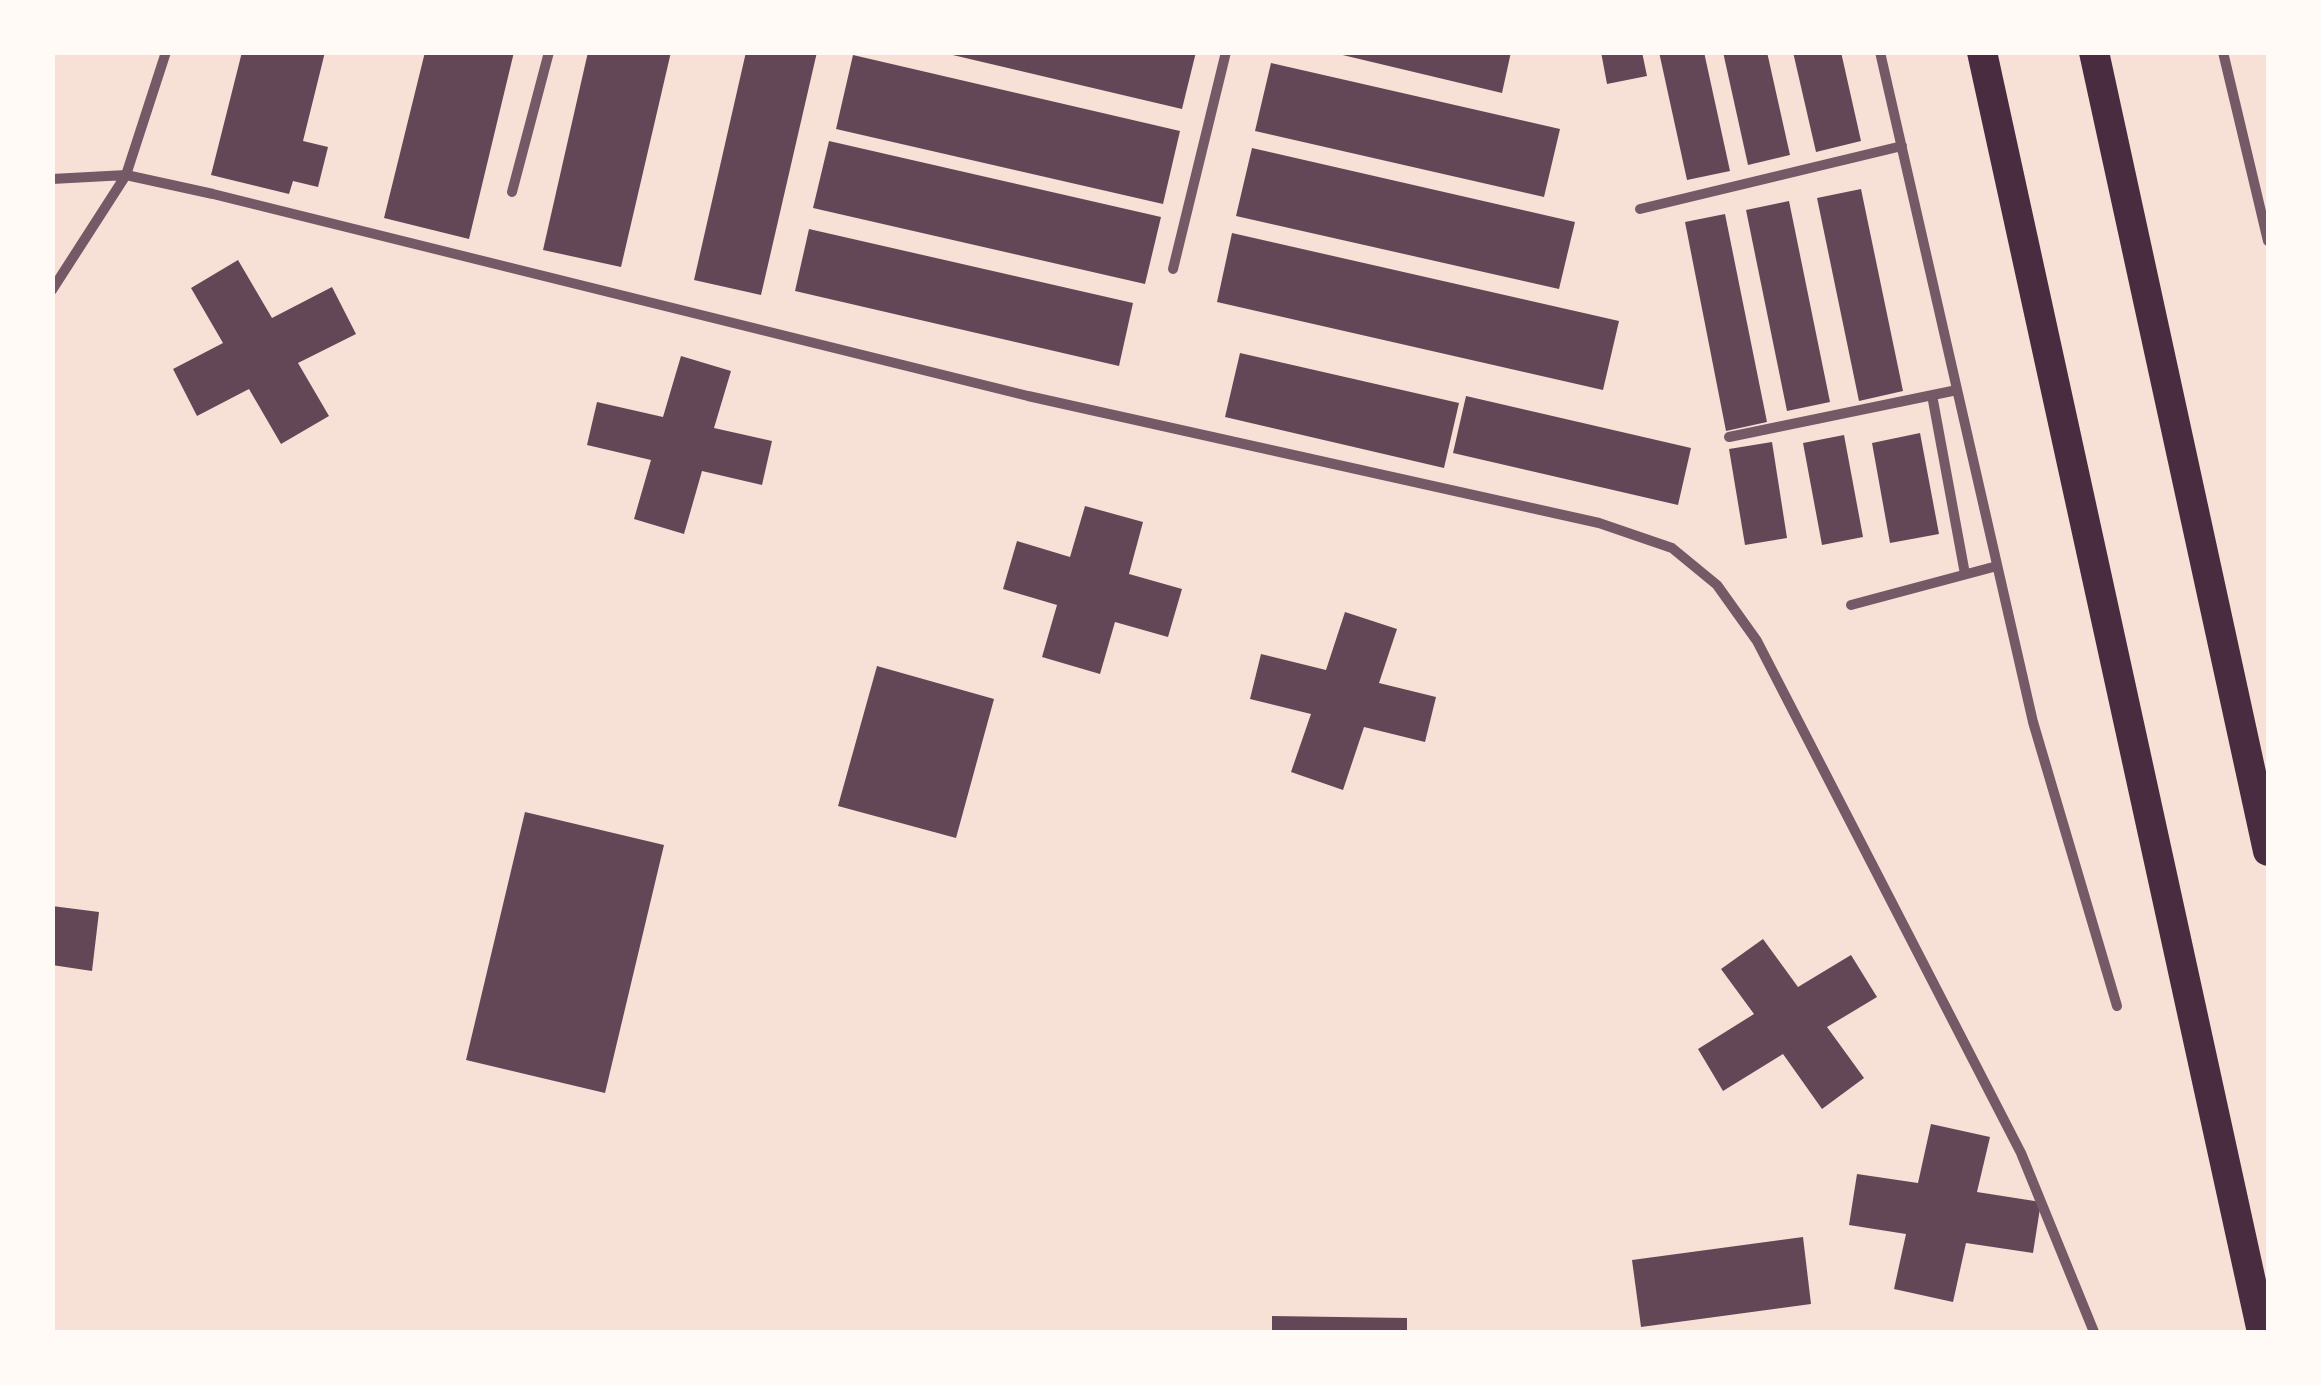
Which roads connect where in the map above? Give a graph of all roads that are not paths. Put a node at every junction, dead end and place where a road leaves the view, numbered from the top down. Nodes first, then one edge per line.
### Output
1 (166, 52) edge
2 (550, 52) edge
3 (1226, 52) edge
4 (1880, 52) edge
5 (1982, 52) edge
6 (2094, 52) edge
7 (2222, 52) edge
8 (1902, 146) junction
9 (126, 174) junction
10 (52, 179) edge
11 (512, 192) dead end
12 (1640, 210) dead end
13 (2268, 242) edge
14 (1173, 269) dead end
15 (52, 290) edge
16 (1958, 390) junction
17 (1932, 395) junction
18 (1729, 437) dead end
19 (1997, 566) junction
20 (1965, 574) junction
21 (1851, 604) dead end
22 (2268, 851) edge
23 (2117, 1006) dead end
24 (2094, 1332) edge
25 (2262, 1332) edge

1 - 9 street
2 - 11 street
3 - 14 street
4 - 8 street
5 - 25 highway
6 - 22 highway
7 - 13 street
8 - 12 street
8 - 16 street
9 - 10 street
9 - 15 street
9 - 24 street
16 - 17 street
16 - 19 street
17 - 18 street
17 - 20 street
19 - 20 street
19 - 23 street
20 - 21 street

